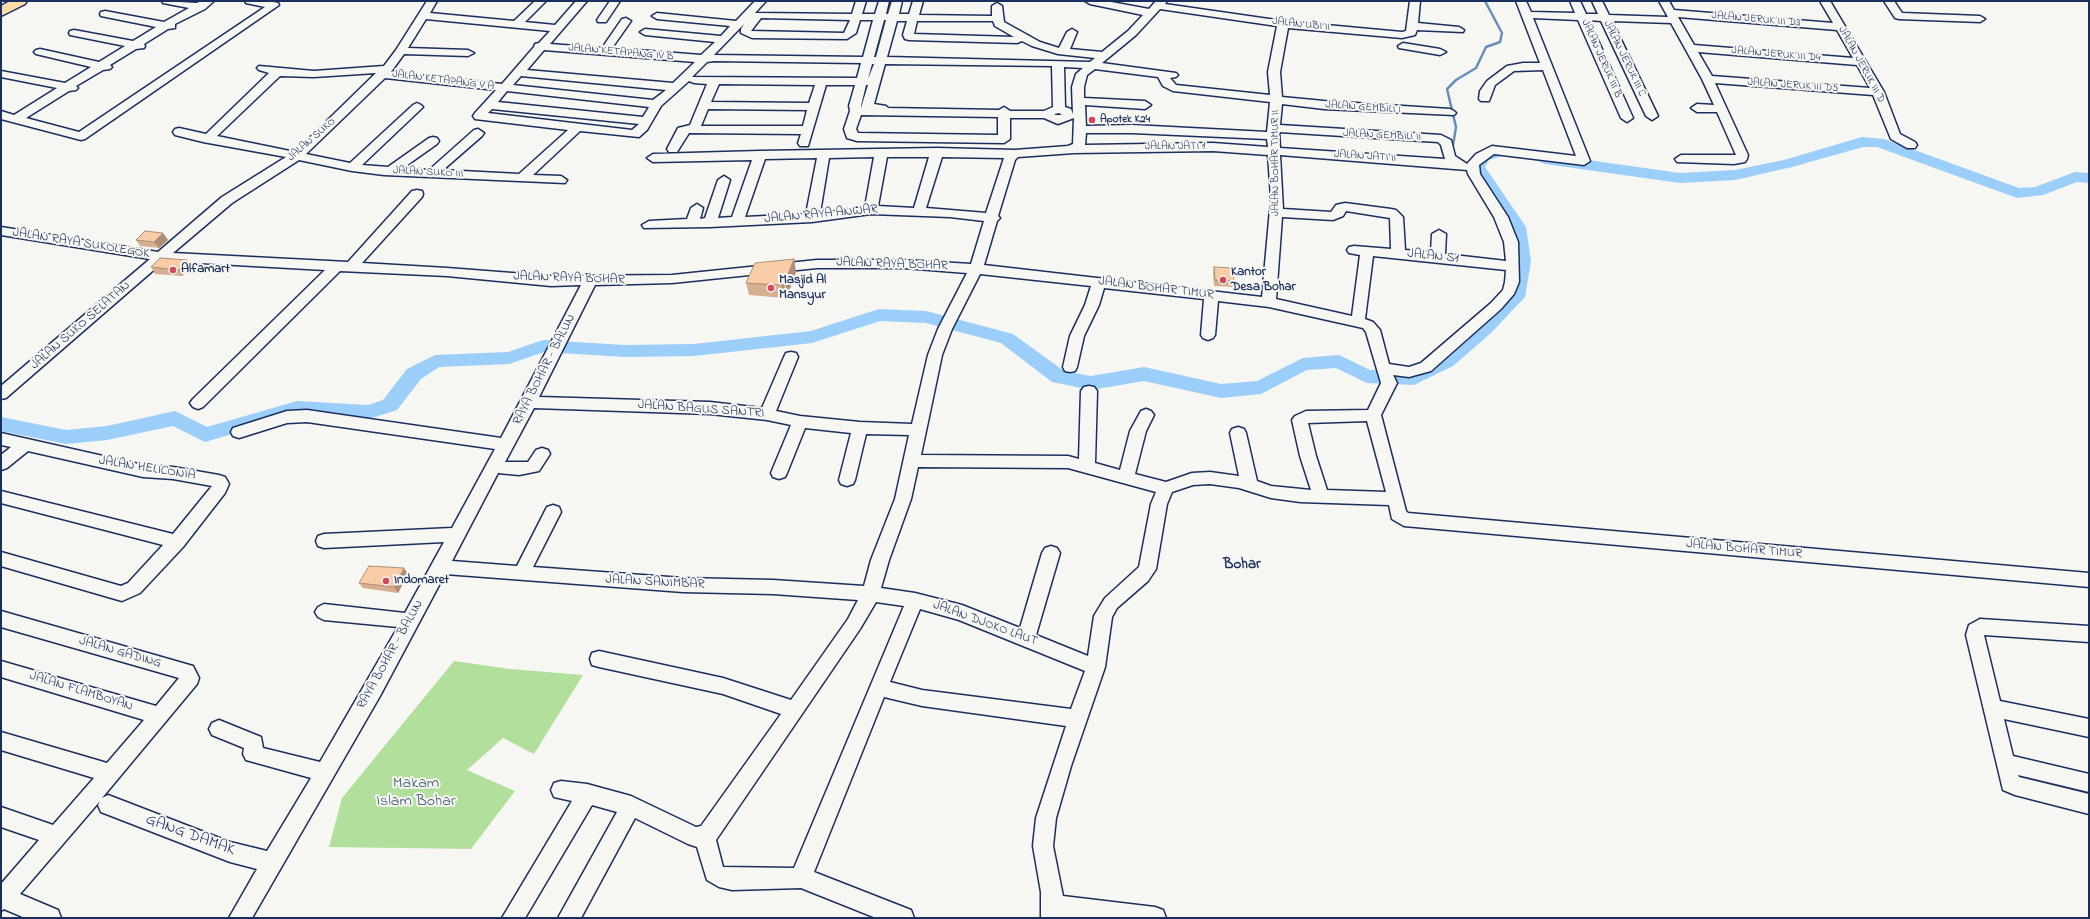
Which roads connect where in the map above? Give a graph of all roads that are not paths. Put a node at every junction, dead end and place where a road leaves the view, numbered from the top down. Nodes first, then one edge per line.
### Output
1 (9, 1) edge
2 (20, 1) edge
3 (167, 1) edge
4 (250, 1) edge
5 (432, 1) edge
6 (541, 1) edge
7 (582, 1) edge
8 (615, 1) edge
9 (761, 1) edge
10 (861, 1) edge
11 (884, 1) edge
12 (897, 1) edge
13 (918, 1) edge
14 (1090, 1) edge
15 (1415, 1) edge
16 (1521, 1) edge
17 (1575, 1) edge
18 (1597, 1) edge
19 (1664, 1) edge
20 (1825, 1) edge
21 (1889, 1) edge
22 (996, 3) edge
23 (203, 5) edge
24 (1, 6) edge
25 (1158, 6) edge
26 (1, 12) edge
27 (105, 14) dead end
28 (1527, 15) junction
29 (423, 16) junction
30 (657, 16) dead end
31 (1582, 16) junction
32 (1672, 16) junction
33 (856, 17) junction
34 (879, 17) junction
35 (1604, 17) junction
36 (892, 18) junction
37 (913, 18) junction
38 (990, 19) junction
39 (1980, 19) dead end
40 (602, 20) dead end
41 (626, 21) dead end
42 (517, 24) junction
43 (738, 24) junction
44 (1283, 24) junction
45 (168, 26) junction
46 (1841, 27) junction
47 (557, 28) junction
48 (1459, 30) dead end
49 (645, 32) dead end
50 (1072, 32) dead end
51 (74, 33) dead end
52 (1406, 38) junction
53 (990, 39) junction
54 (722, 40) junction
55 (1017, 40) dead end
56 (1431, 40) dead end
57 (138, 45) junction
58 (540, 46) junction
59 (1690, 48) junction
60 (401, 51) junction
61 (604, 51) junction
62 (1063, 51) junction
63 (40, 52) dead end
64 (468, 52) dead end
65 (1440, 52) dead end
66 (1106, 56) junction
67 (703, 59) junction
68 (868, 60) junction
69 (880, 60) junction
70 (1861, 62) junction
71 (1058, 63) junction
72 (1092, 65) junction
73 (104, 66) junction
74 (1547, 67) junction
75 (263, 68) dead end
76 (582, 69) dead end
77 (385, 71) junction
78 (277, 72) junction
79 (517, 72) junction
80 (4, 74) dead end
81 (1167, 74) joint
82 (1708, 79) junction
83 (595, 80) junction
84 (714, 81) junction
85 (685, 82) junction
86 (821, 82) junction
87 (867, 82) junction
88 (70, 87) junction
89 (503, 89) junction
90 (1878, 92) junction
91 (583, 97) junction
92 (1276, 100) junction
93 (1485, 100) dead end
94 (1078, 101) junction
95 (656, 104) junction
96 (489, 105) junction
97 (704, 105) junction
98 (1144, 105) dead end
99 (1, 106) edge
100 (417, 107) dead end
101 (814, 107) junction
102 (1697, 108) dead end
103 (1720, 109) junction
104 (856, 111) junction
105 (31, 112) junction
106 (932, 112) junction
107 (1061, 112) junction
108 (572, 113) junction
109 (1004, 113) junction
110 (1450, 113) dead end
111 (1, 115) edge
112 (1652, 116) dead end
113 (1627, 118) dead end
114 (18, 120) junction
115 (647, 121) junction
116 (564, 125) junction
117 (578, 127) junction
118 (694, 129) junction
119 (721, 129) junction
120 (763, 130) junction
121 (808, 130) junction
122 (1080, 130) junction
123 (179, 132) dead end
124 (1274, 132) junction
125 (478, 133) dead end
126 (207, 139) junction
127 (433, 141) dead end
128 (716, 143) dead end
129 (804, 144) dead end
130 (1911, 145) dead end
131 (672, 148) dead end
132 (1075, 149) junction
133 (1275, 150) junction
134 (759, 151) junction
135 (937, 152) junction
136 (881, 153) junction
137 (824, 154) junction
138 (1015, 154) junction
139 (297, 156) junction
140 (652, 158) dead end
141 (1681, 159) dead end
142 (1456, 164) junction
143 (352, 167) junction
144 (1473, 167) junction
145 (391, 171) junction
146 (433, 173) junction
147 (522, 178) junction
148 (561, 180) dead end
149 (724, 180) dead end
150 (417, 194) dead end
151 (697, 208) dead end
152 (871, 210) junction
153 (919, 211) junction
154 (1276, 213) junction
155 (812, 218) junction
156 (993, 218) junction
157 (737, 222) junction
158 (710, 223) junction
159 (692, 224) junction
160 (649, 225) dead end
161 (1, 231) edge
162 (1439, 234) dead end
163 (1398, 254) junction
164 (162, 257) junction
165 (1438, 257) junction
166 (345, 266) junction
167 (1513, 266) junction
168 (976, 269) junction
169 (590, 281) junction
170 (1099, 282) junction
171 (1211, 296) junction
172 (1269, 302) junction
173 (1358, 322) junction
174 (1208, 335) dead end
175 (791, 357) dead end
176 (1070, 367) dead end
177 (1385, 374) junction
178 (1089, 392) dead end
179 (1, 394) edge
180 (529, 402) junction
181 (198, 403) dead end
182 (767, 414) junction
183 (1146, 415) dead end
184 (1373, 415) junction
185 (800, 422) junction
186 (860, 428) junction
187 (918, 430) junction
188 (239, 432) dead end
189 (1238, 433) dead end
190 (1, 439) edge
191 (506, 445) junction
192 (25, 446) junction
193 (542, 454) dead end
194 (912, 461) junction
195 (1, 464) edge
196 (1087, 466) junction
197 (494, 467) junction
198 (779, 472) dead end
199 (1126, 477) junction
200 (847, 480) dead end
201 (1248, 484) junction
202 (1166, 488) junction
203 (1, 497) edge
204 (1321, 497) junction
205 (1396, 499) junction
206 (553, 512) dead end
207 (457, 535) junction
208 (324, 541) dead end
209 (177, 542) junction
210 (1051, 553) dead end
211 (1, 558) edge
212 (440, 567) junction
213 (521, 574) junction
214 (2085, 580) edge
215 (871, 594) junction
216 (915, 600) junction
217 (324, 612) dead end
218 (1, 619) edge
219 (410, 621) junction
220 (2089, 634) edge
221 (1026, 638) junction
222 (599, 659) dead end
223 (1096, 667) junction
224 (5, 674) edge
225 (879, 688) junction
226 (1993, 708) junction
227 (796, 710) junction
228 (160, 716) junction
229 (1078, 719) junction
230 (219, 728) dead end
231 (2089, 728) edge
232 (1, 740) edge
233 (2005, 762) junction
234 (110, 772) junction
235 (325, 773) junction
236 (2089, 783) edge
237 (561, 790) dead end
238 (587, 794) junction
239 (2089, 804) edge
240 (108, 805) dead end
241 (631, 806) junction
242 (1, 816) edge
243 (56, 836) junction
244 (705, 836) junction
245 (273, 863) junction
246 (801, 878) junction
247 (5, 900) edge
248 (1053, 912) edge
249 (50, 918) edge
250 (240, 918) edge
251 (513, 918) edge
252 (569, 918) edge
253 (903, 918) edge
254 (1155, 918) edge

1 - 24 highway
2 - 26 highway
3 - 23 street
4 - 114 street
5 - 29 street, JALAN SUKO
6 - 42 street
7 - 47 street
8 - 40 street
9 - 43 street
10 - 33 street
11 - 34 street
12 - 36 street
13 - 37 street
14 - 25 street, JALAN UBI II
15 - 52 street
16 - 28 street
17 - 31 street, JALAN JERUK III B
18 - 35 street, JALAN JERUK III C
19 - 32 street
20 - 46 street, JALAN JERUK III D
21 - 39 street
22 - 38 street
22 - 62 street
23 - 45 street
25 - 44 street, JALAN UBI II
25 - 66 street
27 - 45 street
28 - 31 street, JALAN JERUK III D3
28 - 74 street
29 - 42 street
29 - 60 street, JALAN SUKO
30 - 43 street
31 - 35 street, JALAN JERUK III D3
31 - 113 street, JALAN JERUK III B
32 - 35 street, JALAN JERUK III D3
32 - 46 street, JALAN JERUK III D3
32 - 59 street
33 - 33 street
33 - 34 street
34 - 36 street
34 - 68 street
35 - 112 street, JALAN JERUK III C
36 - 37 street
36 - 69 street
37 - 38 street
37 - 53 street
38 - 53 street
41 - 61 street
42 - 47 street
43 - 54 street
44 - 52 street, JALAN UBI II
44 - 92 street, JALAN BOHAR TIMUR II
45 - 57 street
46 - 70 street, JALAN JERUK III D
47 - 58 street
48 - 52 street
49 - 54 street
50 - 62 street
51 - 57 street
52 - 56 street
52 - 65 street
53 - 55 street
54 - 67 street
57 - 73 street
58 - 61 street, JALAN KETAPANG IV B
58 - 79 street
59 - 70 street, JALAN JERUK III D4
59 - 82 street
60 - 64 street
60 - 77 street, JALAN SUKO
61 - 67 street, JALAN KETAPANG IV B
62 - 66 street
63 - 73 street
66 - 72 street
67 - 68 street, JALAN KETAPANG IV B
67 - 85 street
68 - 69 street, JALAN KETAPANG IV B
68 - 87 street
69 - 71 street, JALAN KETAPANG IV B
69 - 87 street
70 - 90 street, JALAN JERUK III D
71 - 72 street, JALAN KETAPANG IV B
71 - 107 street
72 - 81 street, JALAN KETAPANG IV B
72 - 94 street
73 - 88 street
74 - 93 street
74 - 144 street
75 - 78 street, JALAN KETAPANG V A
76 - 85 street
77 - 78 street, JALAN KETAPANG V A
77 - 89 street, JALAN KETAPANG V A
77 - 139 street, JALAN SUKO
78 - 126 street
79 - 83 street
79 - 89 street
80 - 88 street
81 - 92 street, JALAN GEMBILI I
82 - 90 street, JALAN JERUK III D5
82 - 103 street
83 - 85 street
83 - 91 street
84 - 85 street
84 - 86 street
84 - 97 street
85 - 95 street
86 - 87 street
86 - 101 street
87 - 104 street
87 - 106 street
88 - 105 street
89 - 91 street, JALAN KETAPANG V A
89 - 96 street
90 - 130 street, JALAN JERUK III D
91 - 95 street, JALAN KETAPANG V A
91 - 108 street
92 - 110 street, JALAN GEMBILI I
92 - 124 street, JALAN BOHAR TIMUR II
94 - 98 street
94 - 107 street
95 - 115 street
96 - 108 street
96 - 116 street
97 - 101 street
97 - 118 street
99 - 105 street
100 - 143 street
101 - 121 street
102 - 103 street
103 - 141 street
104 - 106 street
104 - 109 street
105 - 114 street
106 - 109 street
107 - 109 street
107 - 122 street
108 - 115 street
108 - 116 street
111 - 114 street
115 - 117 street
116 - 117 street
117 - 147 street
118 - 119 street
118 - 131 street
119 - 120 street
119 - 128 street
120 - 121 street
120 - 134 street
121 - 129 street
122 - 124 street, JALAN GEMBILI II
122 - 132 street
123 - 126 street, JALAN SUKO III
124 - 133 street, JALAN BOHAR TIMUR II
124 - 142 street, JALAN GEMBILI II
125 - 146 street
126 - 139 street, JALAN SUKO III
127 - 145 street
132 - 133 street, JALAN JATI 1
132 - 138 street, JALAN JATI 1
133 - 142 street, JALAN JATI II
133 - 154 street, JALAN BOHAR TIMUR II
134 - 137 street, JALAN JATI 1
134 - 140 street, JALAN JATI 1
134 - 157 street
135 - 136 street, JALAN JATI 1
135 - 138 street, JALAN JATI 1
135 - 153 street
136 - 137 street, JALAN JATI 1
136 - 152 street
137 - 155 street
138 - 156 street
139 - 143 street, JALAN SUKO III
139 - 164 street, JALAN SUKO
142 - 144 street
143 - 145 street, JALAN SUKO III
144 - 167 street
145 - 146 street, JALAN SUKO III
146 - 147 street, JALAN SUKO III
147 - 148 street, JALAN SUKO III
149 - 158 street
150 - 166 street
151 - 159 street
152 - 153 street, JALAN RAYA ANWAR
152 - 155 street, JALAN RAYA ANWAR
153 - 156 street, JALAN RAYA ANWAR
154 - 163 street
154 - 172 street, JALAN BOHAR TIMUR II
155 - 157 street, JALAN RAYA ANWAR
156 - 168 street
157 - 158 street, JALAN RAYA ANWAR
158 - 159 street, JALAN RAYA ANWAR
159 - 160 street, JALAN RAYA ANWAR
161 - 164 street, JALAN RAYA SUKOLEGOK
162 - 165 street
163 - 165 street, JALAN S1
163 - 173 street, JALAN S1
164 - 166 street, JALAN RAYA BOHAR
164 - 179 street, JALAN SUKO SELATAN
165 - 167 street, JALAN S1
166 - 169 street, JALAN RAYA BOHAR
166 - 181 street
167 - 177 street
168 - 169 street, JALAN RAYA BOHAR
168 - 170 street, JALAN BOHAR TIMUR
168 - 187 street
169 - 180 street, RAYA BOHAR - BALUN
170 - 171 street, JALAN BOHAR TIMUR
170 - 176 street
171 - 172 street, JALAN BOHAR TIMUR
171 - 174 street
172 - 173 street, JALAN BOHAR TIMUR
173 - 177 street
175 - 182 street
177 - 184 street
178 - 196 street
180 - 182 street, JALAN BAGUS SANTRI
180 - 191 street, RAYA BOHAR - BALUN
182 - 185 street, JALAN BAGUS SANTRI
183 - 199 street
184 - 204 street
184 - 205 street
185 - 186 street, JALAN BAGUS SANTRI
185 - 198 street
186 - 187 street, JALAN BAGUS SANTRI
186 - 200 street
187 - 194 street
188 - 191 street
189 - 201 street
190 - 192 street, JALAN HELICONIA
191 - 197 street, RAYA BOHAR - BALUN
192 - 195 street
192 - 209 street, JALAN HELICONIA
193 - 197 street
194 - 196 street
194 - 215 street
196 - 199 street
197 - 207 street, RAYA BOHAR - BALUN
199 - 202 street
201 - 202 street
201 - 204 street
202 - 223 street
203 - 209 street
204 - 205 street
205 - 214 street, JALAN BOHAR TIMUR
206 - 213 street
207 - 208 street
207 - 212 street, RAYA BOHAR - BALUN
209 - 211 street
210 - 221 street
212 - 213 street, JALAN SANIMBAR
212 - 219 street, RAYA BOHAR - BALUN
213 - 215 street, JALAN SANIMBAR
215 - 216 street, JALAN DJOKO LAUT
215 - 227 street
216 - 221 street, JALAN DJOKO LAUT
216 - 225 street
217 - 219 street
218 - 228 street, JALAN GADING
219 - 235 street, RAYA BOHAR - BALUN
220 - 226 street
221 - 223 street, JALAN DJOKO LAUT
222 - 227 street
223 - 229 street
224 - 228 street, JALAN FLAMBOYAN
225 - 229 street
225 - 246 street
226 - 231 street
226 - 233 street
227 - 244 street
228 - 234 street
229 - 248 street
230 - 235 street
232 - 234 street
233 - 236 street
233 - 239 street
234 - 243 street
235 - 245 street, RAYA BOHAR - BALUN
237 - 238 street
238 - 241 street
238 - 251 street
240 - 245 street, GANG DAMAK
241 - 244 street
241 - 252 street
242 - 243 street
243 - 247 street
244 - 246 street
245 - 250 street, RAYA BOHAR - BALUN
246 - 253 street
247 - 249 street
248 - 254 street

